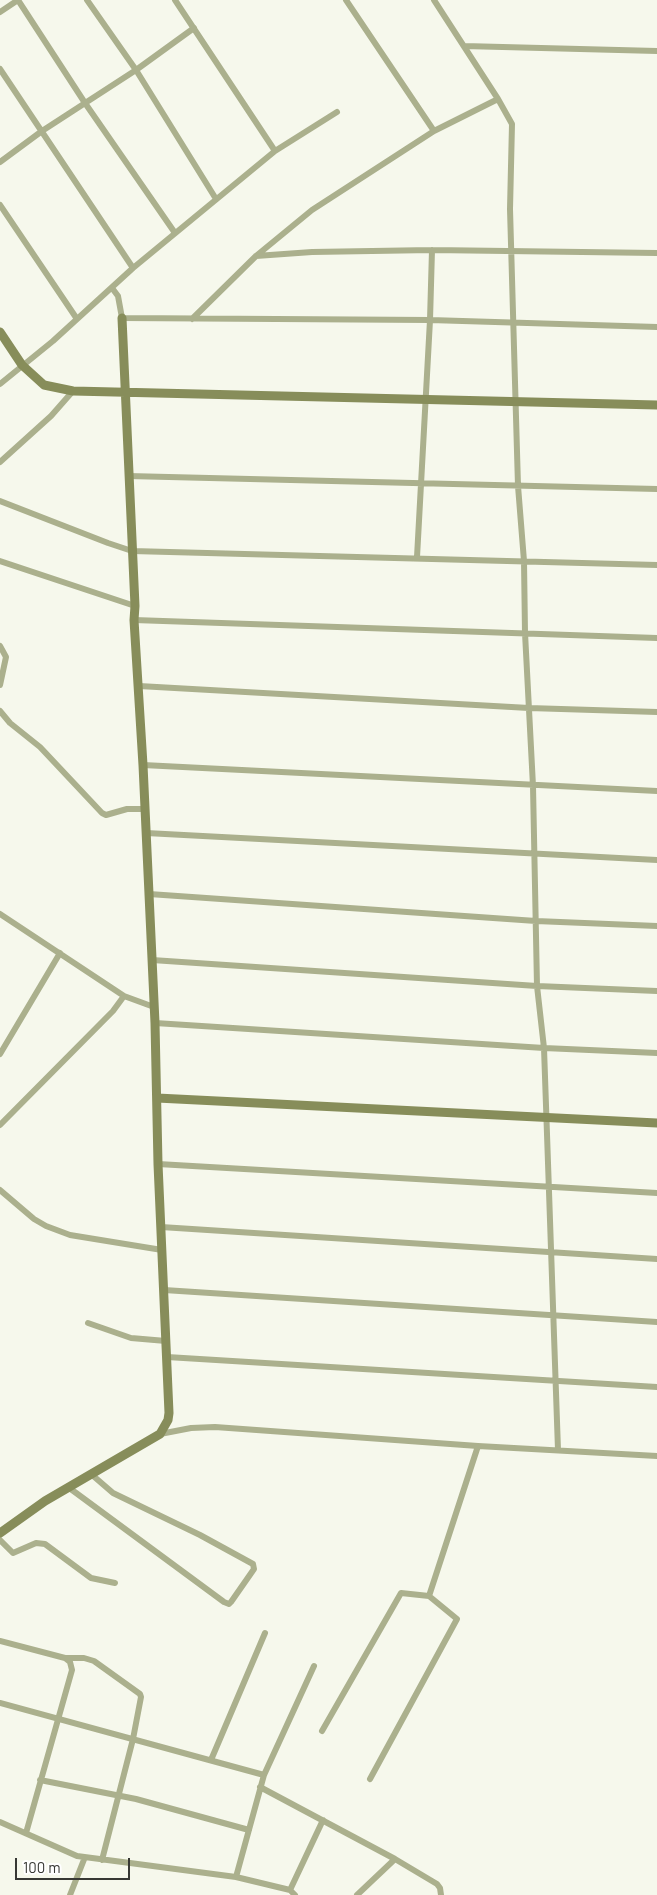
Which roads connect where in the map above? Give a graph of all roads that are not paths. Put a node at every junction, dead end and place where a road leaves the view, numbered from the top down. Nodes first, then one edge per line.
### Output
1 (18, 0) edge
2 (87, 0) edge
3 (175, 0) edge
4 (346, 0) edge
5 (434, 0) edge
6 (0, 12) edge
7 (194, 28) junction
8 (464, 46) junction
9 (657, 50) edge
10 (0, 69) edge
11 (136, 70) junction
12 (498, 99) junction
13 (84, 103) junction
14 (337, 112) dead end
15 (42, 131) junction
16 (434, 131) junction
17 (276, 151) junction
18 (0, 162) edge
19 (216, 199) junction
20 (0, 205) edge
21 (175, 233) junction
22 (432, 250) junction
23 (511, 251) junction
24 (657, 253) edge
25 (256, 256) junction
26 (134, 268) junction
27 (112, 288) junction
28 (122, 318) junction
29 (77, 319) junction
30 (192, 319) junction
31 (430, 320) junction
32 (513, 324) junction
33 (657, 327) edge
34 (0, 332) edge
35 (22, 365) junction
36 (0, 384) edge
37 (73, 391) junction
38 (126, 393) junction
39 (424, 400) junction
40 (515, 402) junction
41 (657, 404) edge
42 (0, 462) edge
43 (128, 476) junction
44 (421, 482) junction
45 (518, 486) junction
46 (657, 489) edge
47 (0, 501) edge
48 (132, 551) junction
49 (417, 557) junction
50 (524, 561) junction
51 (2, 564) edge
52 (657, 565) edge
53 (135, 606) junction
54 (134, 620) junction
55 (525, 633) junction
56 (657, 638) edge
57 (0, 646) edge
58 (0, 685) edge
59 (139, 686) junction
60 (529, 708) junction
61 (0, 711) edge
62 (657, 712) edge
63 (143, 765) junction
64 (533, 786) junction
65 (657, 791) edge
66 (145, 809) junction
67 (146, 833) junction
68 (534, 854) junction
69 (657, 860) edge
70 (149, 894) junction
71 (0, 914) edge
72 (536, 921) junction
73 (657, 926) edge
74 (60, 953) junction
75 (152, 960) junction
76 (536, 986) junction
77 (657, 991) edge
78 (124, 996) junction
79 (154, 1007) junction
80 (155, 1023) junction
81 (544, 1048) junction
82 (0, 1054) edge
83 (657, 1054) edge
84 (157, 1098) junction
85 (545, 1116) junction
86 (657, 1123) edge
87 (0, 1125) edge
88 (158, 1164) junction
89 (548, 1187) junction
90 (0, 1190) edge
91 (657, 1193) edge
92 (161, 1227) junction
93 (162, 1250) junction
94 (551, 1253) junction
95 (657, 1259) edge
96 (164, 1290) junction
97 (553, 1315) junction
98 (657, 1322) edge
99 (88, 1323) dead end
100 (166, 1341) junction
101 (167, 1357) junction
102 (556, 1382) junction
103 (657, 1387) edge
104 (160, 1434) junction
105 (478, 1446) junction
106 (558, 1450) junction
107 (657, 1456) edge
108 (91, 1474) junction
109 (68, 1488) junction
110 (0, 1533) edge
111 (0, 1540) edge
112 (115, 1584) dead end
113 (429, 1596) junction
114 (265, 1633) dead end
115 (0, 1641) edge
116 (65, 1658) junction
117 (314, 1666) dead end
118 (0, 1704) edge
119 (57, 1720) junction
120 (322, 1731) dead end
121 (133, 1739) junction
122 (210, 1760) junction
123 (264, 1775) junction
124 (370, 1779) dead end
125 (40, 1780) junction
126 (260, 1787) junction
127 (119, 1796) junction
128 (323, 1820) junction
129 (0, 1822) edge
130 (249, 1830) junction
131 (26, 1833) junction
132 (85, 1856) junction
133 (395, 1859) junction
134 (102, 1860) junction
135 (236, 1877) junction
136 (292, 1892) edge
137 (70, 1895) edge
138 (357, 1895) edge
139 (441, 1895) edge

1 - 6 street
1 - 13 street
2 - 11 street
3 - 7 street
4 - 16 street
5 - 8 street
7 - 11 street
7 - 17 street
8 - 9 street
8 - 12 street
10 - 15 street
11 - 13 street
11 - 19 street
12 - 16 street
12 - 23 street
13 - 15 street
13 - 21 street
14 - 17 street
15 - 18 street
15 - 26 street
16 - 25 street
17 - 19 street
19 - 21 street
20 - 29 street
21 - 26 street
22 - 23 street
22 - 25 street
22 - 31 street
23 - 24 street
23 - 32 street
25 - 30 street
26 - 27 street
27 - 28 street
27 - 29 street
28 - 30 street
28 - 38 street
29 - 35 street
30 - 31 street
31 - 32 street
31 - 39 street
32 - 33 street
32 - 40 street
34 - 35 street
35 - 36 street
35 - 37 street
37 - 38 street
37 - 42 street
38 - 39 street
38 - 43 street
39 - 40 street
39 - 44 street
40 - 41 street
40 - 45 street
43 - 44 street
43 - 48 street
44 - 45 street
44 - 49 street
45 - 46 street
45 - 50 street
47 - 48 street
48 - 49 street
48 - 53 street
49 - 50 street
50 - 52 street
50 - 55 street
51 - 53 street
53 - 54 street
54 - 55 street
54 - 59 street
55 - 56 street
55 - 60 street
57 - 58 street
59 - 60 street
59 - 63 street
60 - 62 street
60 - 64 street
61 - 66 street
63 - 64 street
63 - 66 street
64 - 65 street
64 - 68 street
66 - 67 street
67 - 68 street
67 - 70 street
68 - 69 street
68 - 72 street
70 - 72 street
70 - 75 street
71 - 74 street
72 - 73 street
72 - 76 street
74 - 78 street
74 - 82 street
75 - 76 street
75 - 79 street
76 - 77 street
76 - 81 street
78 - 79 street
78 - 87 street
79 - 80 street
80 - 81 street
80 - 84 street
81 - 83 street
81 - 85 street
84 - 85 street
84 - 88 street
85 - 86 street
85 - 89 street
88 - 89 street
88 - 92 street
89 - 91 street
89 - 94 street
90 - 93 street
92 - 93 street
92 - 94 street
93 - 96 street
94 - 95 street
94 - 97 street
96 - 97 street
96 - 100 street
97 - 98 street
97 - 102 street
99 - 100 street
100 - 101 street
101 - 102 street
101 - 104 street
102 - 103 street
102 - 106 street
104 - 105 street
104 - 108 street
105 - 106 street
105 - 113 street
106 - 107 street
108 - 109 street
108 - 109 street
109 - 110 street
111 - 112 street
113 - 120 street
113 - 124 street
114 - 122 street
115 - 116 street
116 - 119 street
116 - 121 street
117 - 123 street
118 - 119 street
119 - 121 street
119 - 125 street
121 - 122 street
121 - 127 street
122 - 123 street
123 - 126 street
125 - 127 street
125 - 131 street
126 - 128 street
126 - 130 street
127 - 130 street
127 - 134 street
128 - 133 street
128 - 136 street
129 - 131 street
130 - 135 street
131 - 132 street
132 - 134 street
132 - 137 street
133 - 138 street
133 - 139 street
134 - 135 street
135 - 136 street

